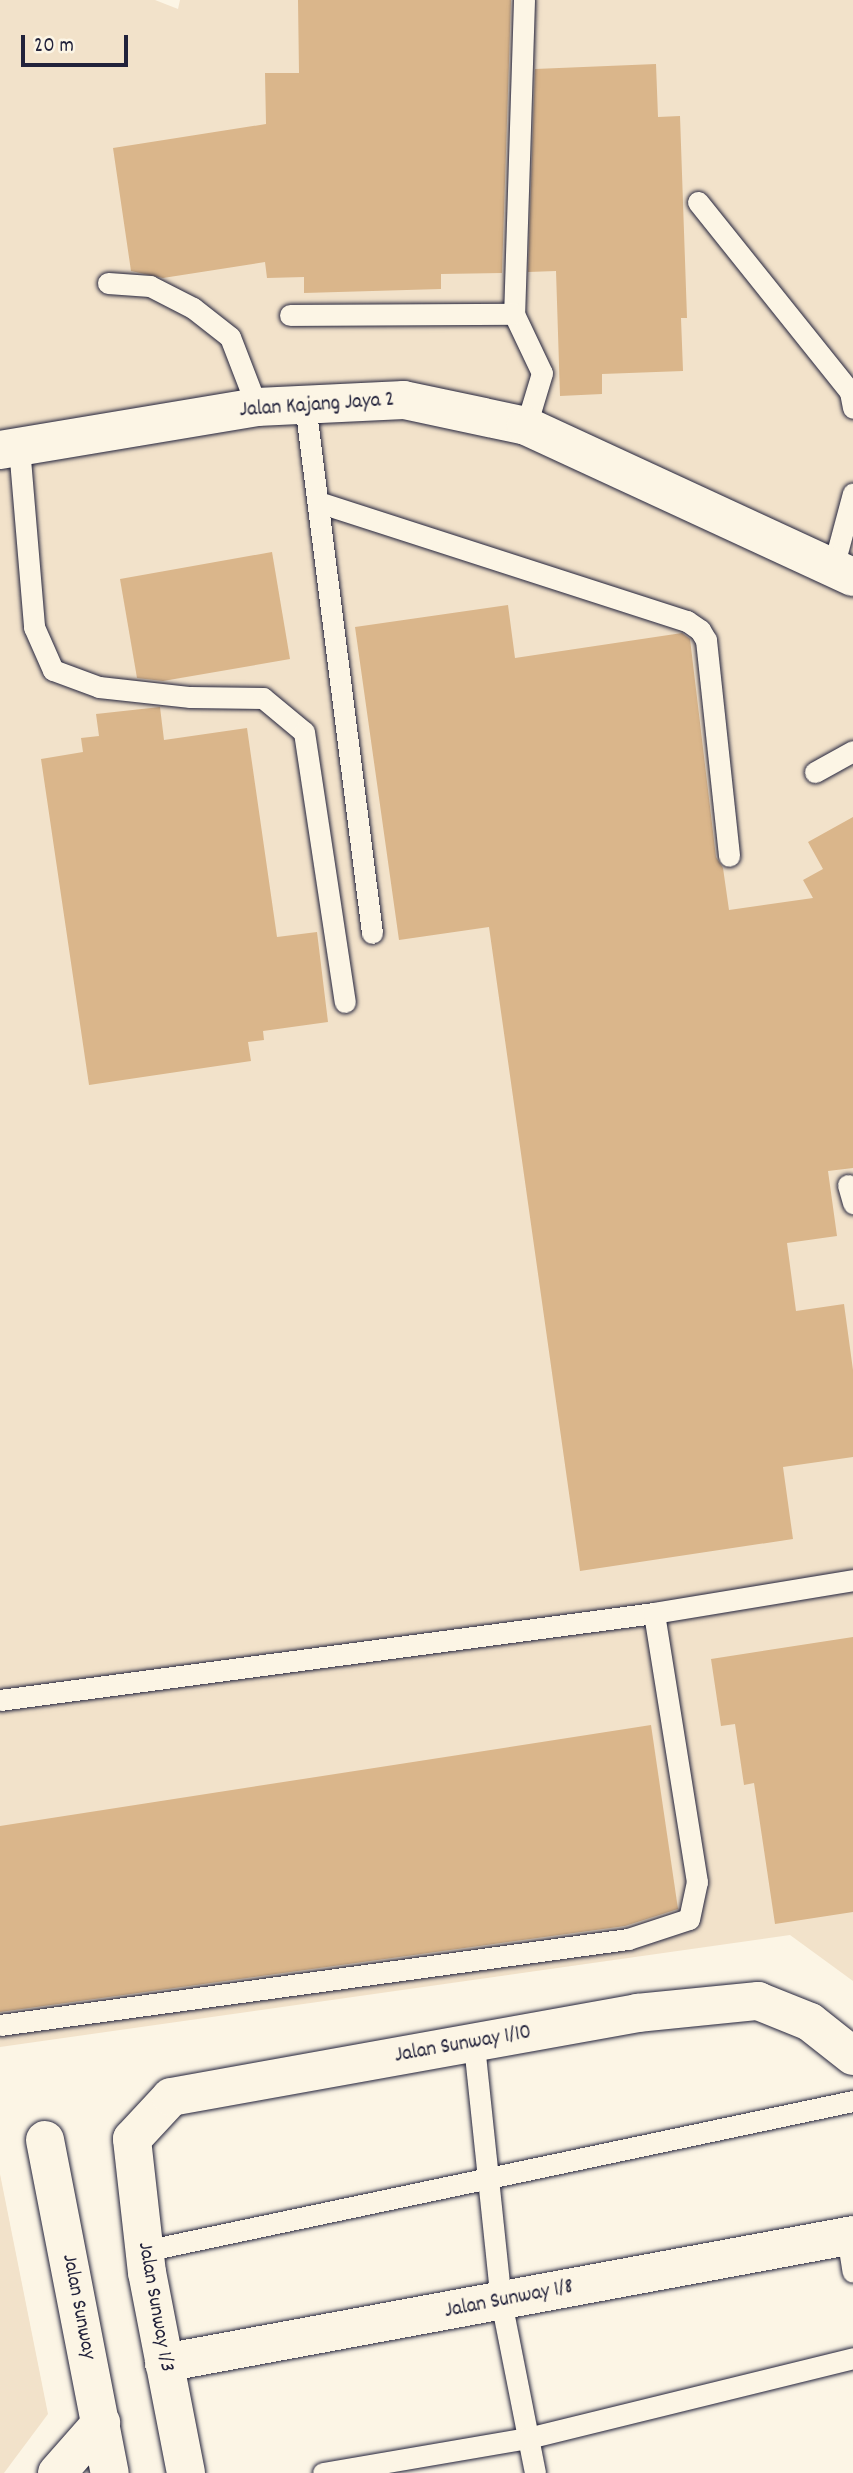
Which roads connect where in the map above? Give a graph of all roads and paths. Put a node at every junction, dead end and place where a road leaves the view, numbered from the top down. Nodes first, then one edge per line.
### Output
1 (524, 0) edge
2 (698, 202) dead end
3 (108, 283) dead end
4 (290, 314) dead end
5 (514, 314) junction
6 (305, 404) junction
7 (257, 407) junction
8 (853, 408) edge
9 (526, 426) junction
10 (9, 449) edge
11 (853, 493) edge
12 (318, 502) junction
13 (843, 570) edge
14 (853, 751) edge
15 (815, 772) dead end
16 (729, 856) dead end
17 (372, 933) dead end
18 (345, 1002) dead end
19 (853, 1580) edge
20 (654, 1613) junction
21 (0, 1700) edge
22 (0, 2025) edge
23 (474, 2045) junction
24 (853, 2056) edge
25 (853, 2101) edge
26 (132, 2139) joint
27 (45, 2140) dead end
28 (489, 2179) junction
29 (851, 2248) edge
30 (145, 2251) junction
31 (501, 2301) junction
32 (853, 2358) edge
33 (164, 2364) junction
34 (101, 2423) junction
35 (528, 2438) junction
36 (57, 2473) edge
37 (110, 2473) edge
38 (186, 2473) edge
39 (323, 2473) edge
40 (535, 2473) edge

1 - 5 lane
2 - 8 lane
3 - 7 lane
4 - 5 lane
5 - 9 lane
6 - 7 street, Jalan Kajang Jaya 2
6 - 9 street, Jalan Kajang Jaya 2
6 - 12 lane
7 - 10 street, Jalan Kajang Jaya 2
9 - 13 street, Jalan Kajang Jaya 2
10 - 18 lane
11 - 13 lane
12 - 16 lane
12 - 17 lane
14 - 15 lane
19 - 20 lane
20 - 21 lane
20 - 22 lane
23 - 24 street, Jalan Sunway 1/10
23 - 26 street, Jalan Sunway 1/10
23 - 28 lane
25 - 28 lane
26 - 30 street, Jalan Sunway 1/3
27 - 34 street, Jalan Sunway
28 - 30 lane
28 - 31 lane
29 - 31 street, Jalan Sunway 1/8
30 - 33 street, Jalan Sunway 1/3
31 - 33 street, Jalan Sunway 1/8
31 - 35 lane
32 - 35 lane
33 - 38 street, Jalan Sunway 1/3
34 - 36 street
34 - 37 street, Jalan Sunway
35 - 39 lane
35 - 40 lane

